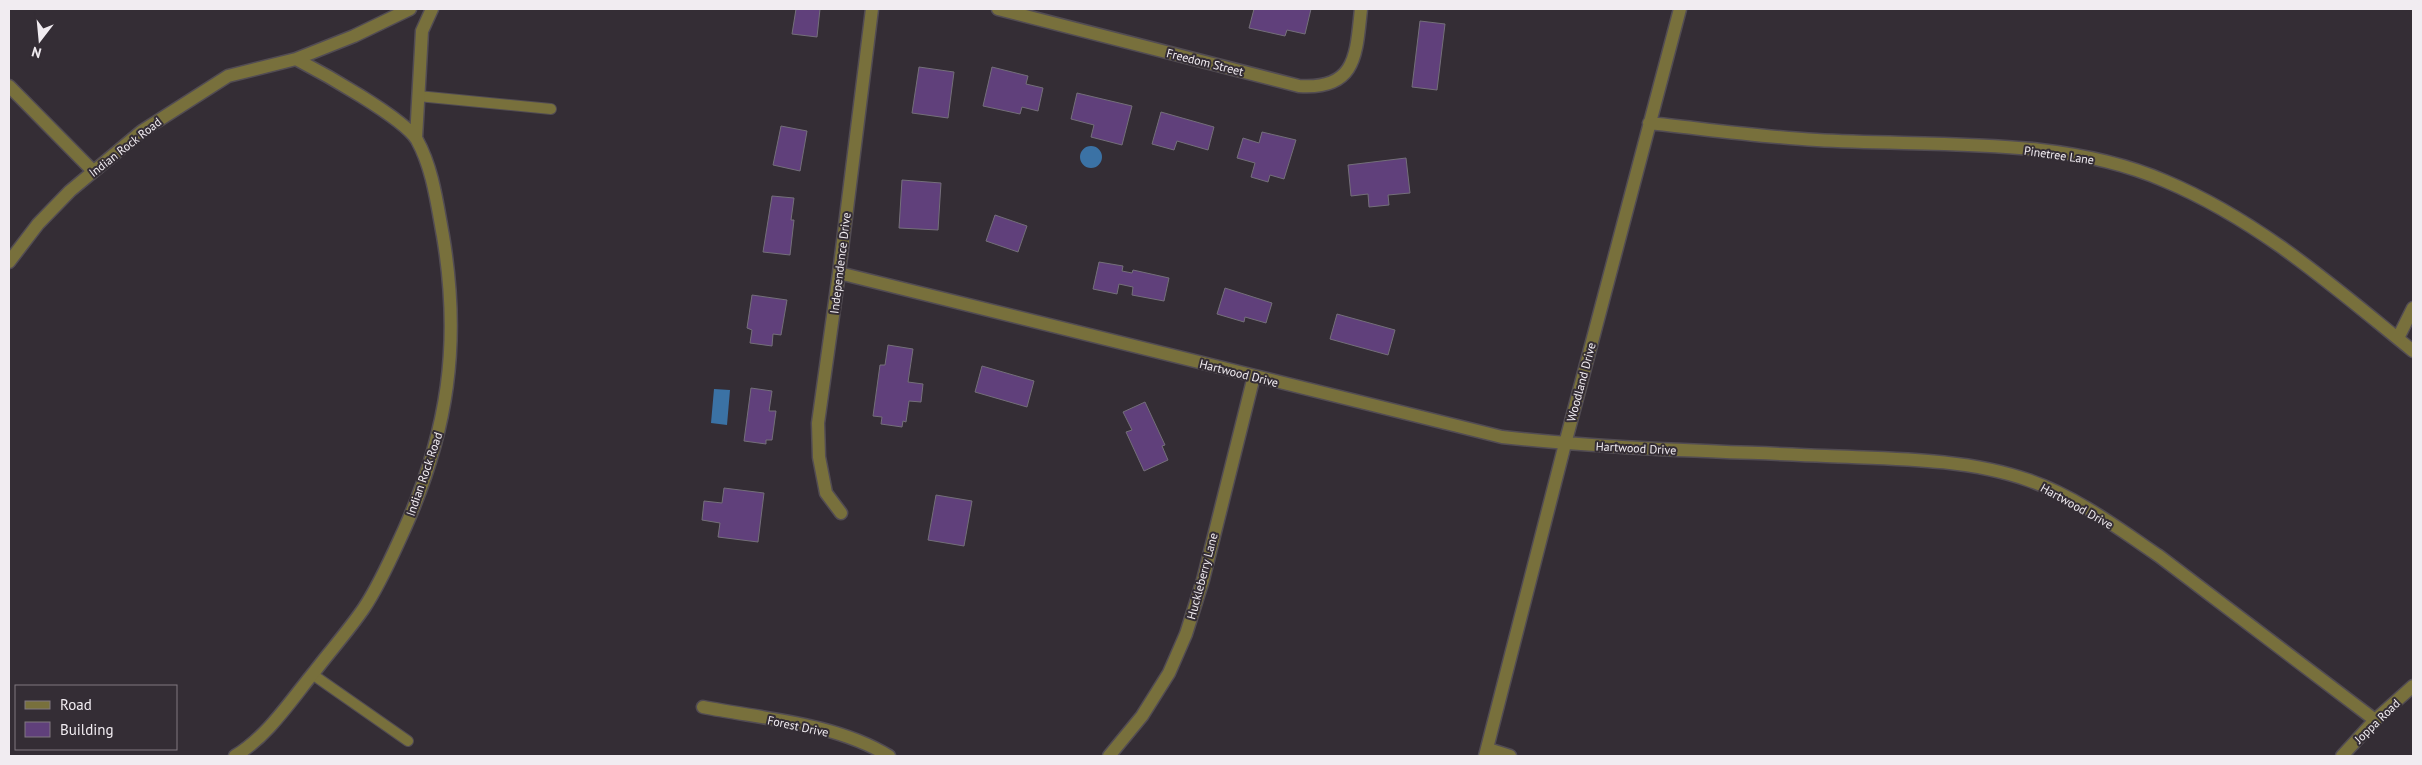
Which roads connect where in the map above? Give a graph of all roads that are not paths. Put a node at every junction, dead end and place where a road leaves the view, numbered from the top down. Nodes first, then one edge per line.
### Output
1 (410, 9) edge
2 (432, 9) edge
3 (872, 9) edge
4 (998, 9) edge
5 (1361, 9) edge
6 (1680, 9) edge
7 (296, 59) junction
8 (9, 86) edge
9 (418, 96) junction
10 (551, 109) dead end
11 (1649, 123) junction
12 (416, 138) junction
13 (93, 171) junction
14 (9, 262) edge
15 (839, 273) junction
16 (2413, 308) edge
17 (2398, 338) junction
18 (2413, 350) edge
19 (1254, 376) junction
20 (1564, 444) junction
21 (841, 513) dead end
22 (312, 674) junction
23 (2413, 686) edge
24 (703, 707) dead end
25 (2375, 720) junction
26 (408, 741) dead end
27 (1487, 752) edge
28 (236, 756) edge
29 (889, 756) edge
30 (1109, 756) edge
31 (1510, 756) edge
32 (2342, 756) edge

1 - 7 street, Indian Rock Road
2 - 9 street, Indian Rock Road
3 - 15 street, Independence Drive
4 - 5 street, Freedom Street
6 - 11 street, Woodland Drive
7 - 12 street, Indian Rock Road
7 - 13 street, Indian Rock Road
8 - 13 street
9 - 10 lane
9 - 12 street, Indian Rock Road
11 - 17 street, Pinetree Lane
11 - 20 street, Woodland Drive
12 - 22 street, Indian Rock Road
13 - 14 street, Indian Rock Road
15 - 19 street, Hartwood Drive
15 - 21 street, Independence Drive
16 - 17 street
17 - 18 street, Pinetree Lane
19 - 20 street, Hartwood Drive
19 - 30 street, Huckleberry Lane
20 - 25 street, Hartwood Drive
20 - 27 street, Woodland Drive
22 - 26 lane
22 - 28 street, Indian Rock Road
23 - 25 street, Joppa Road
24 - 29 street, Forest Drive
25 - 32 street, Joppa Road
27 - 31 street

